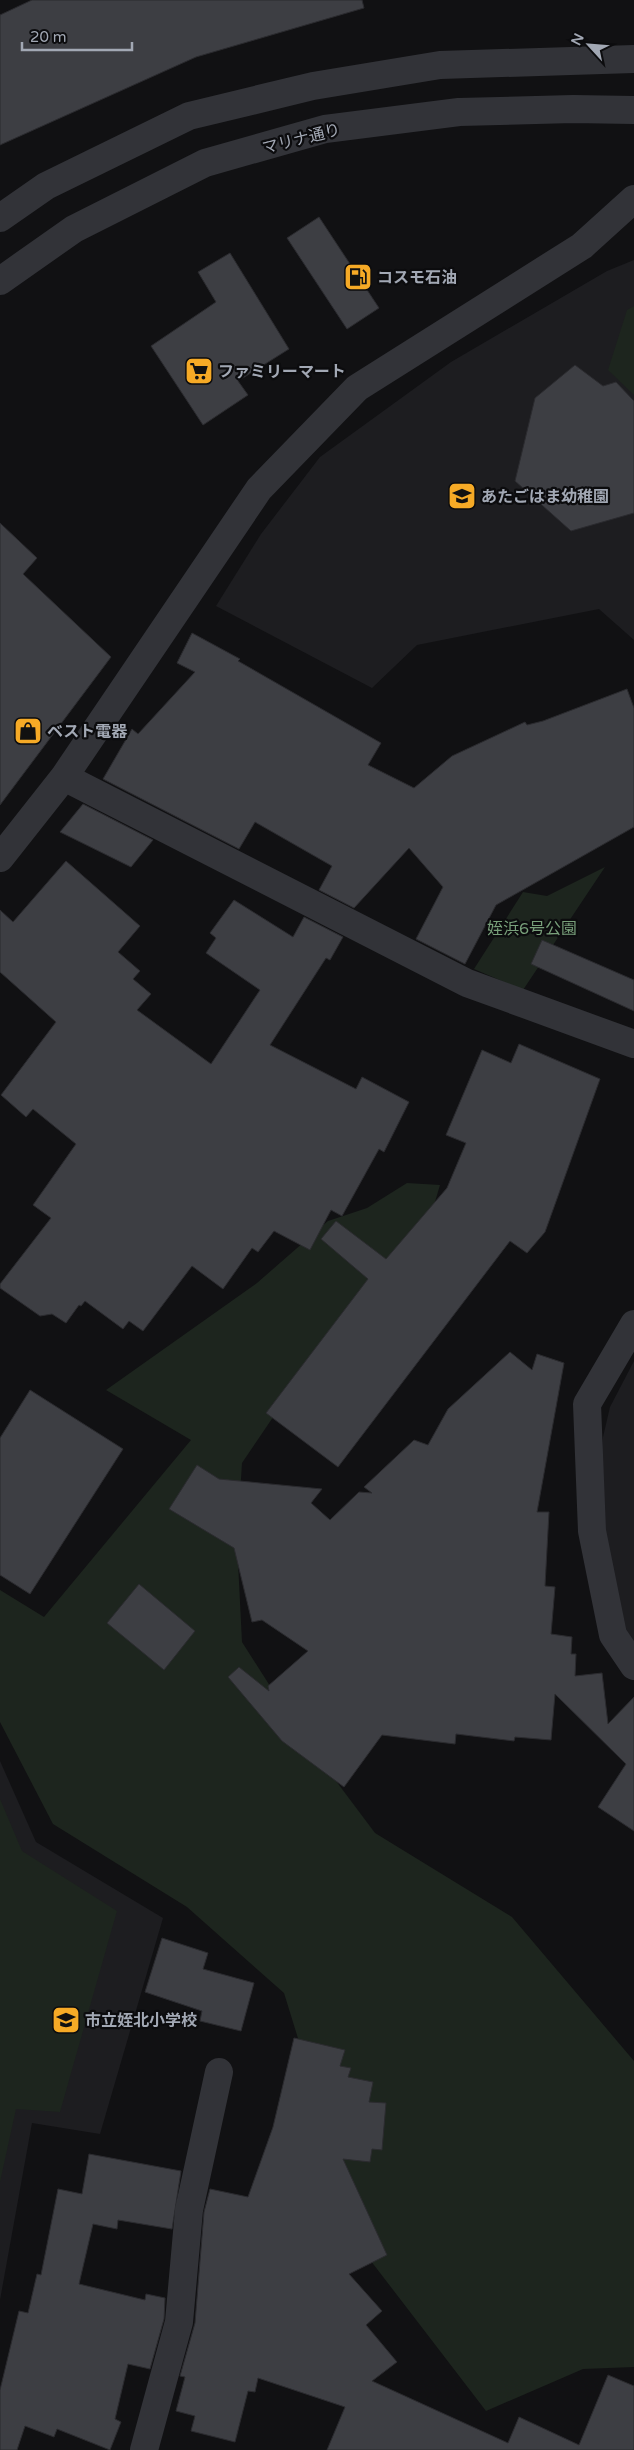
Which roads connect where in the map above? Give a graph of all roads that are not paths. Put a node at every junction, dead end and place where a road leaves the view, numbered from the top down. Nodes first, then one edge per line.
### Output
1 (634, 59) edge
2 (634, 110) edge
3 (634, 199) edge
4 (0, 218) edge
5 (0, 281) edge
6 (64, 777) junction
7 (0, 858) edge
8 (634, 1044) edge
9 (634, 1324) edge
10 (634, 1666) edge
11 (219, 2072) dead end
12 (144, 2450) edge

1 - 4 street
2 - 5 street, マリナ通り
3 - 6 street
6 - 7 street
6 - 8 street
9 - 10 street
11 - 12 street

